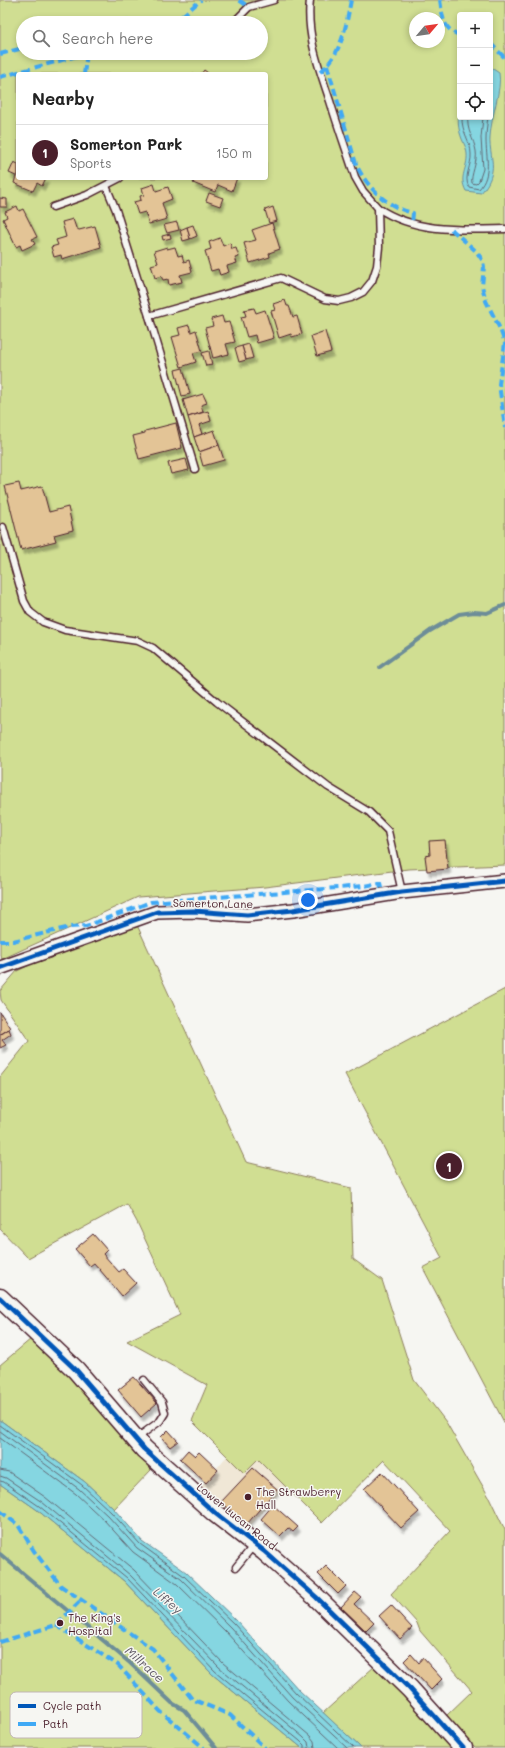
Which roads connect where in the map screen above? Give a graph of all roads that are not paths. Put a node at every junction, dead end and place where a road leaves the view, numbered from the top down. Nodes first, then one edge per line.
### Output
1 (274, 0) edge
2 (310, 0) edge
3 (240, 16) edge
4 (116, 180) edge
5 (106, 186) junction
6 (53, 207) dead end
7 (378, 208) junction
8 (505, 229) edge
9 (149, 316) junction
10 (195, 469) dead end
11 (3, 527) dead end
12 (505, 881) edge
13 (402, 892) junction
14 (0, 968) edge
15 (0, 1298) edge
16 (144, 1380) dead end
17 (136, 1439) junction
18 (255, 1544) junction
19 (236, 1567) dead end
20 (463, 1748) edge

1 - 3 lane
2 - 7 lane
4 - 5 lane
5 - 6 lane
5 - 9 lane
7 - 8 lane
7 - 9 lane
9 - 10 lane
11 - 13 lane
12 - 13 street, Somerton Lane
13 - 14 street, Somerton Lane
15 - 17 street, Lower Lucan Road
16 - 17 lane
17 - 18 street, Lower Lucan Road
18 - 19 lane
18 - 20 street, Lower Lucan Road

